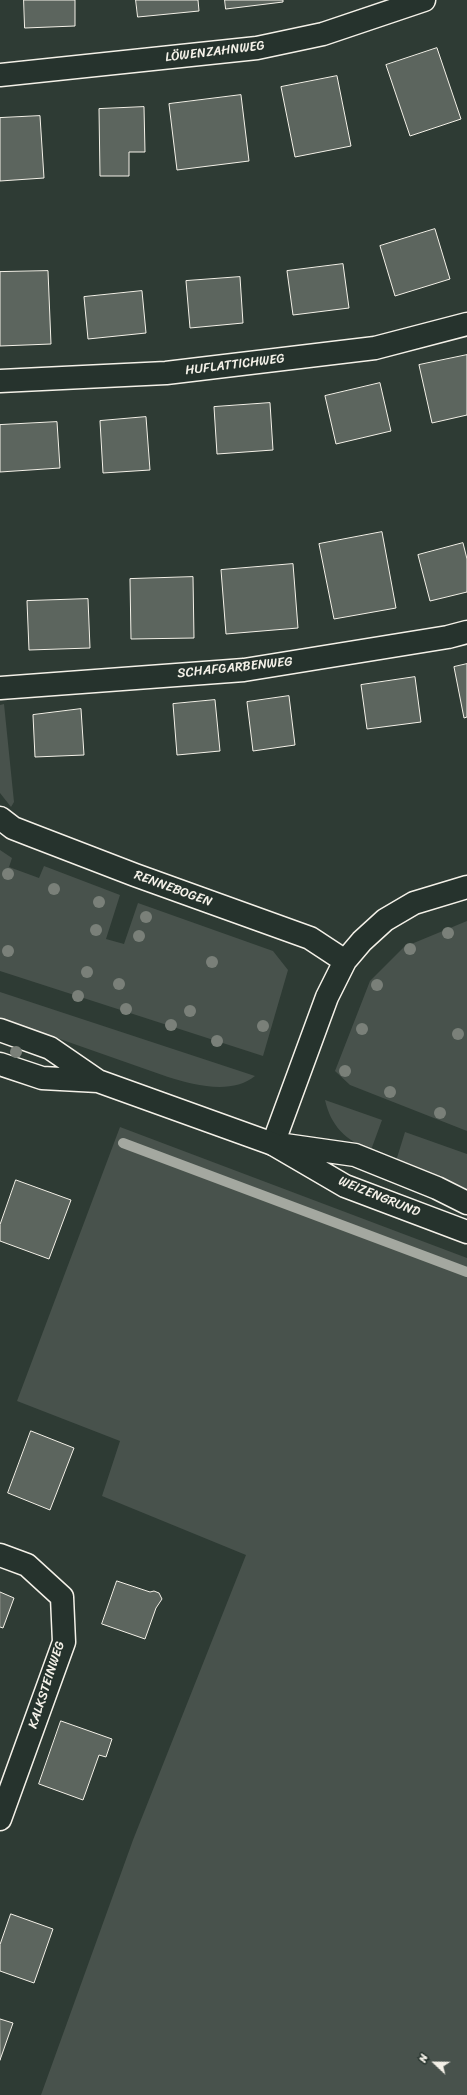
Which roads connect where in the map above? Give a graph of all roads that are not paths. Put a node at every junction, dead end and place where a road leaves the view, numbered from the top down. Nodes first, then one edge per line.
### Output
1 (424, 0) edge
2 (0, 75) edge
3 (467, 324) edge
4 (0, 381) edge
5 (467, 632) edge
6 (0, 688) edge
7 (0, 818) edge
8 (467, 887) edge
9 (346, 961) junction
10 (0, 1030) edge
11 (0, 1064) edge
12 (98, 1081) junction
13 (274, 1144) junction
14 (467, 1202) edge
15 (467, 1232) edge
16 (0, 1555) edge
17 (0, 1819) edge

1 - 2 street, LÖWENZAHNWEG
3 - 4 street, HUFLATTICHWEG
5 - 6 street, SCHAFGARBENWEG
7 - 9 street, RENNEBOGEN
8 - 9 street
9 - 13 street
10 - 12 street, WEIZENGRUND
11 - 12 street, WEIZENGRUND
12 - 13 street, WEIZENGRUND
13 - 14 street, WEIZENGRUND
13 - 15 street, WEIZENGRUND
16 - 17 street, KALKSTEINWEG

